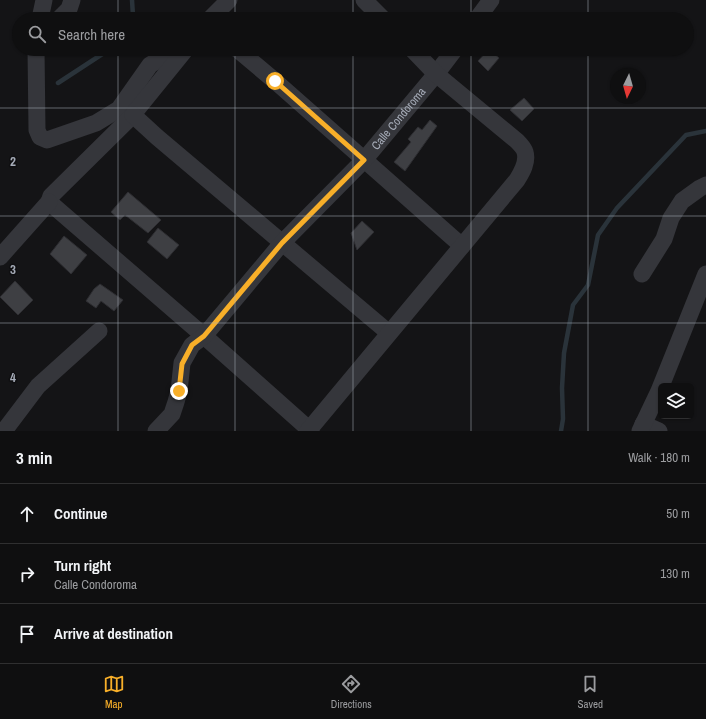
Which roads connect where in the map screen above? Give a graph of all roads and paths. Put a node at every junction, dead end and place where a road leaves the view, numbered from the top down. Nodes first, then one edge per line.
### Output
1 (44, 0) edge
2 (72, 0) edge
3 (229, 0) edge
4 (364, 0) edge
5 (491, 0) edge
6 (41, 12) edge
7 (66, 12) edge
8 (217, 12) edge
9 (376, 12) edge
10 (482, 12) edge
11 (36, 56) edge
12 (165, 56) edge
13 (180, 56) edge
14 (245, 56) edge
15 (419, 56) edge
16 (450, 56) edge
17 (436, 74) junction
18 (132, 115) junction
19 (364, 160) junction
20 (706, 185) edge
21 (49, 202) junction
22 (282, 243) junction
23 (462, 246) junction
24 (0, 257) edge
25 (642, 274) dead end
26 (706, 274) edge
27 (99, 331) dead end
28 (389, 333) junction
29 (204, 336) junction
30 (641, 427) edge
31 (309, 430) edge
32 (4, 431) edge
33 (156, 431) edge
34 (659, 431) edge

1 - 6 street
2 - 7 street
3 - 8 street
4 - 9 street
5 - 10 street
11 - 12 street
13 - 18 street
14 - 19 street
15 - 17 street
16 - 17 street, Calle Condoroma
17 - 19 street, Calle Condoroma
17 - 23 street
18 - 21 street
18 - 22 street
19 - 22 street, Calle Condoroma
19 - 23 street
20 - 25 street
21 - 24 street
21 - 29 street
22 - 28 street
22 - 29 street, Calle Condoroma
23 - 28 street
26 - 30 street
27 - 32 street
28 - 31 street
29 - 31 street
29 - 33 street, Calle Condoroma
30 - 34 street

